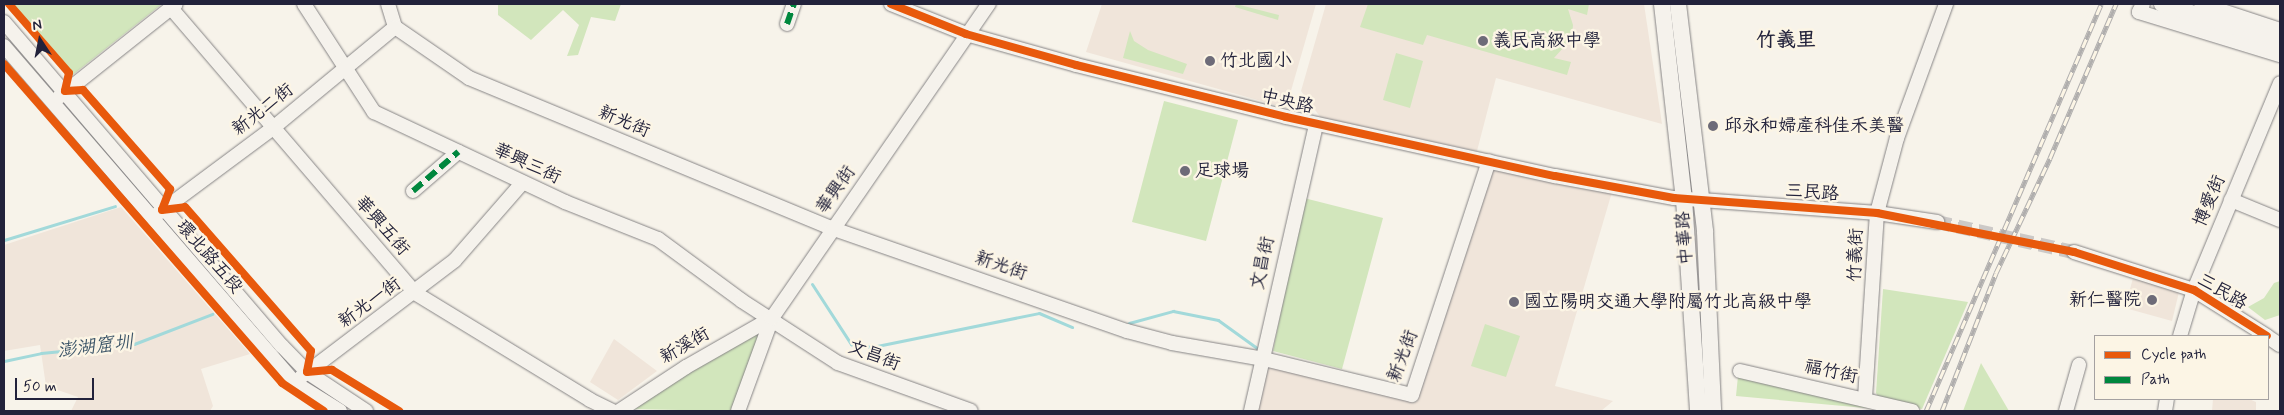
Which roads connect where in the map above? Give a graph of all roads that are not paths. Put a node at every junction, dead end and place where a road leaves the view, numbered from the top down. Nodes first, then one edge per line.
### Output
1 (304, 4) edge
2 (388, 4) edge
3 (794, 4) edge
4 (891, 4) edge
5 (989, 4) edge
6 (1662, 4) edge
7 (1678, 4) edge
8 (1946, 4) edge
9 (2142, 4) edge
10 (2162, 4) edge
11 (2201, 4) edge
12 (173, 6) edge
13 (909, 7) edge
14 (4, 22) edge
15 (786, 24) dead end
16 (395, 27) junction
17 (2280, 30) edge
18 (966, 34) junction
19 (2280, 41) edge
20 (4, 46) edge
21 (2280, 55) edge
22 (344, 68) junction
23 (2280, 83) edge
24 (64, 91) junction
25 (53, 102) junction
26 (1316, 124) junction
27 (273, 128) junction
28 (458, 152) junction
29 (1489, 161) junction
30 (523, 182) junction
31 (413, 192) dead end
32 (1684, 199) junction
33 (1702, 200) junction
34 (2230, 200) junction
35 (162, 210) junction
36 (1877, 213) junction
37 (150, 219) junction
38 (2280, 220) edge
39 (1937, 222) tunnel mouth
40 (832, 228) junction
41 (2074, 252) tunnel mouth
42 (2194, 290) junction
43 (415, 293) junction
44 (772, 318) junction
45 (2180, 335) edge
46 (2264, 335) edge
47 (2269, 338) edge
48 (2280, 345) edge
49 (1264, 359) junction
50 (2079, 365) dead end
51 (307, 372) junction
52 (1740, 372) dead end
53 (294, 383) junction
54 (1865, 398) junction
55 (340, 411) edge
56 (366, 411) edge
57 (613, 411) edge
58 (619, 411) edge
59 (738, 411) edge
60 (971, 411) edge
61 (1251, 411) edge
62 (1698, 411) edge
63 (1713, 411) edge
64 (1912, 411) edge
65 (2066, 411) edge

1 - 22 street, 華興三街
2 - 16 street
3 - 15 street
4 - 13 street, 中央路
5 - 18 street, 華興街
6 - 32 main road, 中華路
7 - 33 main road, 中華路
8 - 36 street, 竹義街
9 - 21 street
10 - 19 main road
11 - 17 street
12 - 24 street
12 - 27 street, 華興五街
13 - 18 street, 中央路
14 - 24 street, 環北路五段
16 - 22 street, 新光二街
16 - 40 street, 新光街
18 - 26 street, 中央路
18 - 40 street, 華興街
20 - 25 street, 環北路五段
22 - 27 street, 新光二街
22 - 28 street, 華興三街
23 - 34 street, 博愛街
24 - 25 street
24 - 35 street, 環北路五段
25 - 37 street, 環北路五段
26 - 29 street, 中央路
26 - 49 street, 文昌街
27 - 35 street, 新光二街
27 - 43 street, 華興五街
28 - 30 street, 華興三街
28 - 31 street
29 - 32 street, 中央路
29 - 49 street, 新光街
30 - 43 street, 新光一街
30 - 44 street, 華興三街
32 - 33 street, 三民路
32 - 62 main road, 中華路
33 - 36 street, 三民路
33 - 63 main road, 中華路
34 - 38 street
34 - 42 street, 博愛街
35 - 37 street, 新光二街
35 - 51 street, 環北路五段
36 - 39 street, 三民路
36 - 54 street, 竹義街
37 - 53 street, 環北路五段
40 - 44 street, 華興街
40 - 49 street, 新光街
41 - 42 street, 三民路
42 - 45 street, 博愛街
42 - 46 street, 三民路
43 - 51 street, 新光一街
43 - 57 street, 華興五街
44 - 58 street, 新溪街
44 - 59 street, 華興街
44 - 60 street, 文昌街
47 - 48 street, 三民路
49 - 61 street, 文昌街
50 - 65 street
51 - 53 street, 新光一街
51 - 56 street, 環北路五段
52 - 54 street, 福竹街
53 - 55 street, 環北路五段
54 - 64 street, 福竹街

